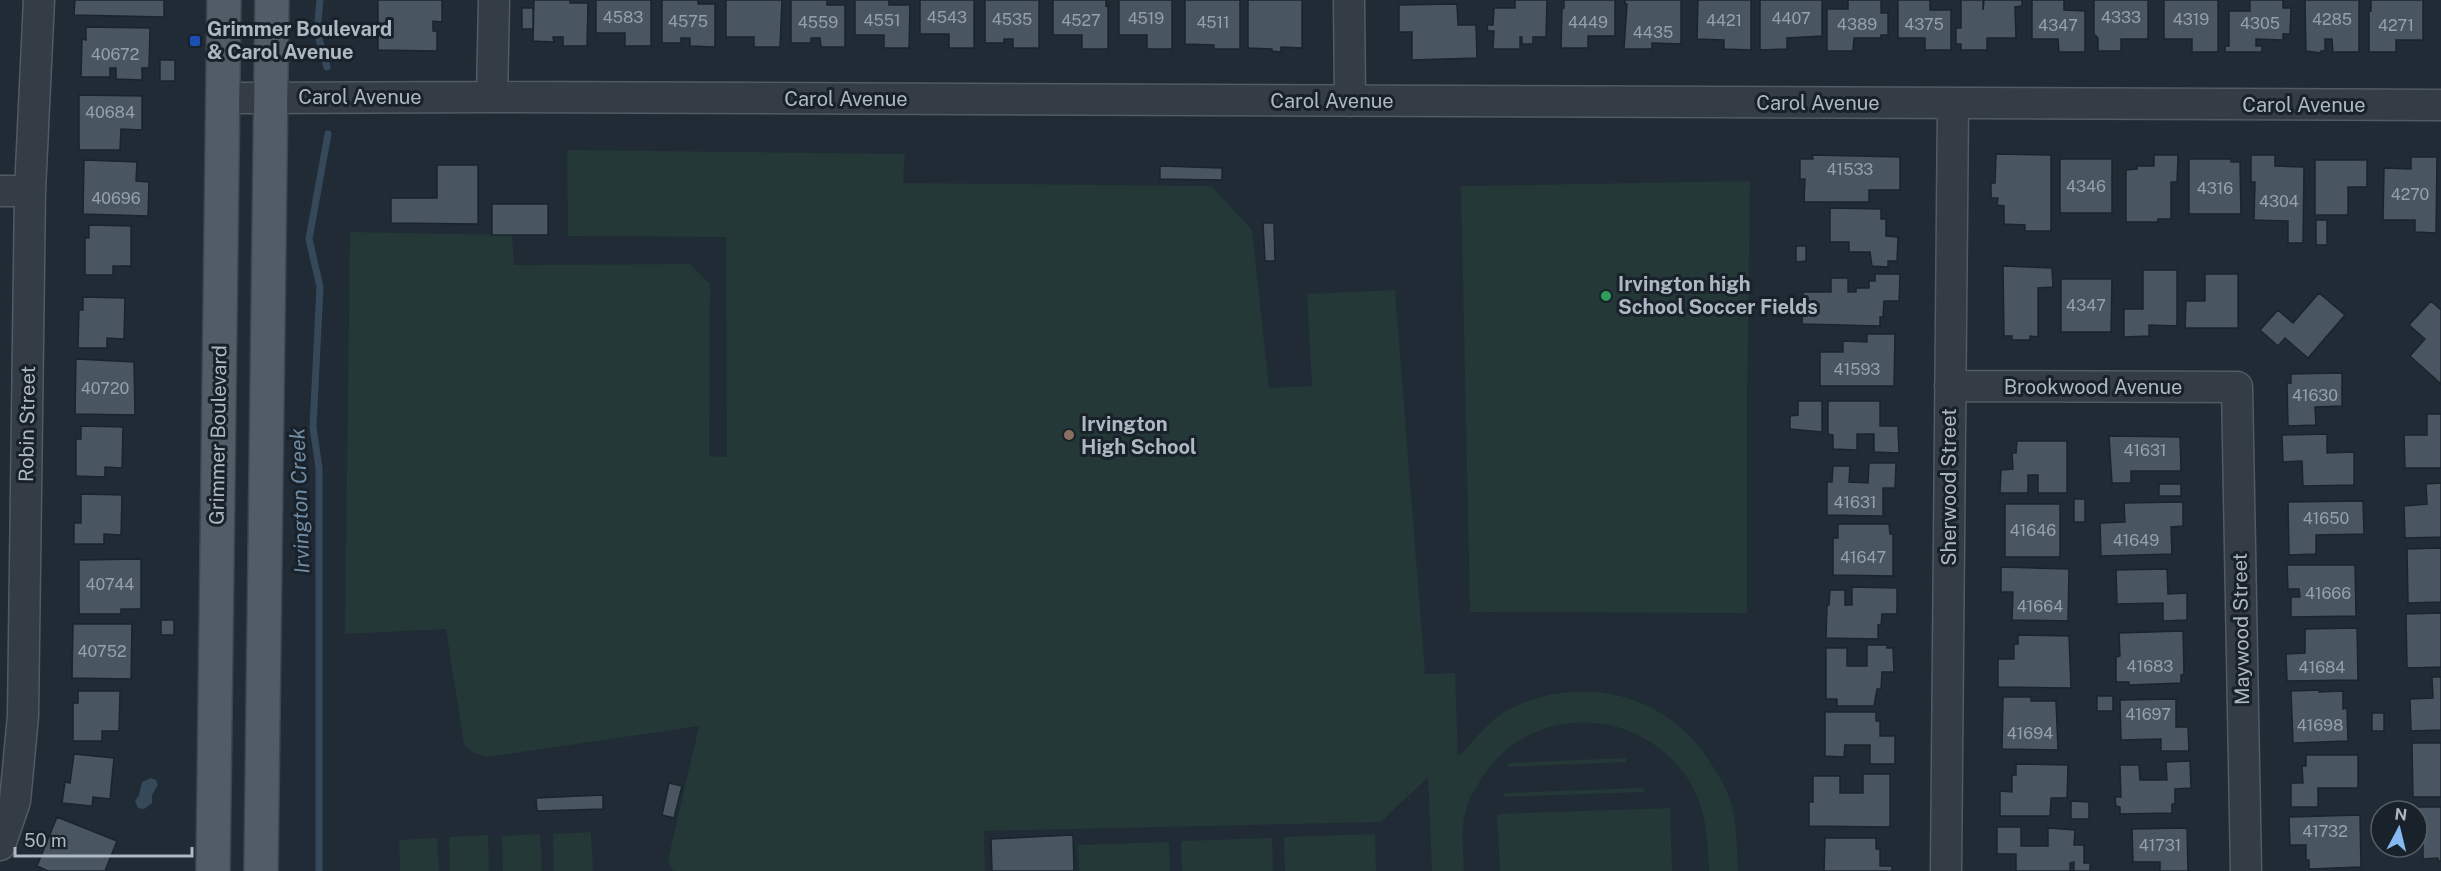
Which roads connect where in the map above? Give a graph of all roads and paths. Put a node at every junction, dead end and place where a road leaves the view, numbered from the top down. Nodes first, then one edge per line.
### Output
1 (39, 0) edge
2 (224, 0) edge
3 (272, 0) edge
4 (494, 0) edge
5 (1349, 0) edge
6 (272, 97) junction
7 (492, 97) junction
8 (223, 98) junction
9 (1350, 100) junction
10 (1953, 103) junction
11 (2441, 105) edge
12 (0, 191) edge
13 (30, 191) junction
14 (1950, 387) junction
15 (2237, 387) joint
16 (13, 452) edge
17 (0, 845) edge
18 (213, 871) edge
19 (261, 871) edge
20 (1946, 871) edge
21 (2246, 871) edge

1 - 13 street, Robin Street
2 - 8 main road, Grimmer Boulevard
3 - 6 main road
4 - 7 street
5 - 9 street
6 - 7 street, Carol Avenue
6 - 8 street, Carol Avenue
6 - 19 main road
7 - 9 street, Carol Avenue
8 - 18 main road, Grimmer Boulevard
9 - 10 street, Carol Avenue
10 - 11 street, Carol Avenue
10 - 14 street, Sherwood Street
12 - 13 street
13 - 16 street, Robin Street
14 - 15 street, Brookwood Avenue
14 - 20 street, Sherwood Street
15 - 21 street, Maywood Street
16 - 17 street, Robin Street

